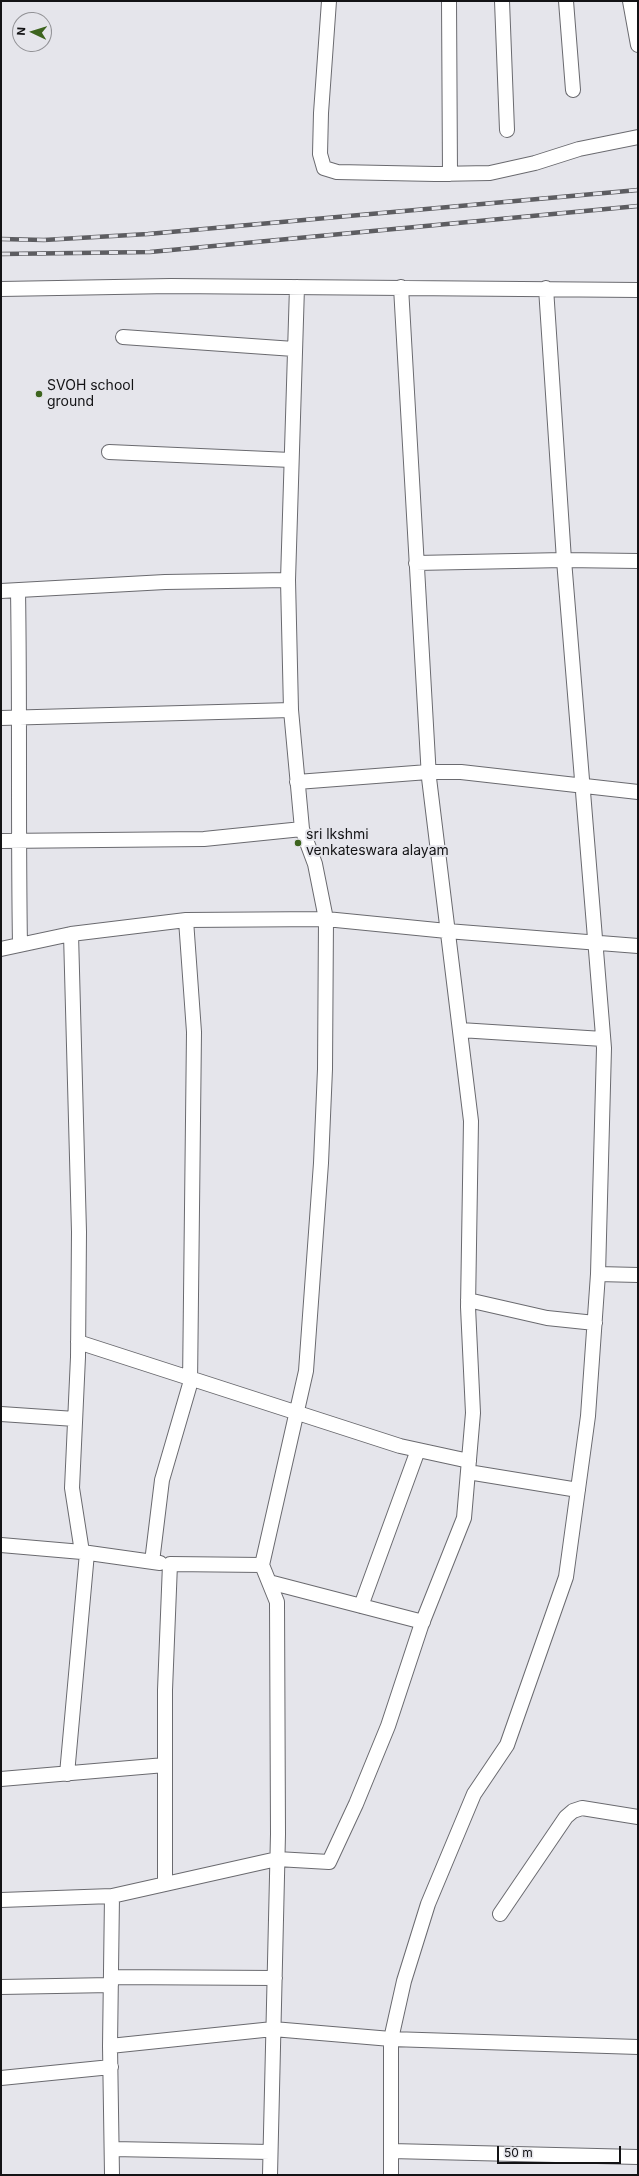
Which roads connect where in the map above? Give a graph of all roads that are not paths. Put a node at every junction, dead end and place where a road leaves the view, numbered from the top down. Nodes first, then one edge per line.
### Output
1 (329, 1) edge
2 (448, 1) edge
3 (502, 1) edge
4 (566, 1) edge
5 (630, 1) edge
6 (638, 45) edge
7 (573, 90) dead end
8 (507, 130) dead end
9 (638, 137) edge
10 (450, 174) junction
11 (297, 287) junction
12 (401, 287) junction
13 (546, 288) junction
14 (1, 289) edge
15 (638, 290) edge
16 (123, 337) dead end
17 (294, 348) junction
18 (109, 452) dead end
19 (291, 460) junction
20 (564, 560) junction
21 (638, 561) edge
22 (416, 563) junction
23 (288, 580) junction
24 (18, 591) junction
25 (1, 592) edge
26 (291, 710) junction
27 (1, 718) edge
28 (20, 718) junction
29 (428, 772) junction
30 (298, 782) junction
31 (582, 785) junction
32 (638, 792) edge
33 (302, 829) junction
34 (1, 841) edge
35 (18, 841) junction
36 (326, 919) junction
37 (186, 920) junction
38 (448, 931) junction
39 (71, 934) junction
40 (595, 943) junction
41 (20, 945) junction
42 (638, 946) edge
43 (1, 949) edge
44 (460, 1030) junction
45 (603, 1039) junction
46 (598, 1274) junction
47 (638, 1275) edge
48 (468, 1300) junction
49 (594, 1324) junction
50 (78, 1342) junction
51 (190, 1379) junction
52 (297, 1413) junction
53 (1, 1414) edge
54 (75, 1419) junction
55 (418, 1450) junction
56 (469, 1466) junction
57 (578, 1490) junction
58 (1, 1545) edge
59 (84, 1552) junction
60 (152, 1562) junction
61 (170, 1564) junction
62 (262, 1565) junction
63 (269, 1582) junction
64 (361, 1606) junction
65 (423, 1622) junction
66 (165, 1765) junction
67 (67, 1774) junction
68 (1, 1779) edge
69 (638, 1817) edge
70 (277, 1859) junction
71 (165, 1884) junction
72 (112, 1896) junction
73 (1, 1900) edge
74 (500, 1914) dead end
75 (274, 1978) junction
76 (111, 1982) junction
77 (1, 1987) edge
78 (273, 2029) junction
79 (391, 2039) junction
80 (110, 2046) junction
81 (638, 2047) edge
82 (111, 2067) junction
83 (1, 2078) edge
84 (112, 2149) junction
85 (391, 2151) junction
86 (270, 2152) junction
87 (638, 2157) edge
88 (112, 2175) edge
89 (270, 2175) edge
90 (391, 2175) edge

1 - 10 street
2 - 10 street
3 - 8 street
4 - 7 street
5 - 6 street
9 - 10 street
11 - 12 street
11 - 14 street
11 - 17 street
12 - 13 street
12 - 22 street
13 - 15 street
13 - 20 street
16 - 17 street
17 - 19 street
18 - 19 street
19 - 23 street
20 - 21 street
20 - 22 street
20 - 31 street
22 - 29 street
23 - 24 street
23 - 26 street
24 - 25 street
24 - 28 street
26 - 28 street
26 - 30 street
27 - 28 street
28 - 35 street
29 - 30 street
29 - 31 street
29 - 38 street
30 - 33 street
31 - 32 street
31 - 40 street
33 - 35 street
33 - 36 street
34 - 35 street
35 - 41 street
36 - 37 street
36 - 38 street
36 - 52 street
37 - 39 street
37 - 51 street
38 - 40 street
38 - 44 street
39 - 41 street
39 - 50 street
40 - 42 street
40 - 45 street
41 - 43 street
44 - 45 street
44 - 48 street
45 - 46 street
46 - 47 street
46 - 49 street
48 - 49 street
48 - 56 street
49 - 57 street
50 - 51 street
50 - 54 street
51 - 52 street
51 - 60 street
52 - 55 street
52 - 62 street
53 - 54 street
54 - 59 street
55 - 56 street
55 - 64 street
56 - 57 street
56 - 65 street
57 - 79 street
58 - 59 street
59 - 60 street
59 - 67 street
60 - 61 street
61 - 62 street
61 - 66 street
62 - 63 street
63 - 64 street
63 - 70 street
64 - 65 street
65 - 70 street
66 - 67 street
66 - 71 street
67 - 68 street
69 - 74 street
70 - 71 street
70 - 75 street
71 - 72 street
72 - 73 street
72 - 76 street
75 - 76 street
75 - 78 street
76 - 77 street
76 - 80 street
78 - 79 street
78 - 80 street
78 - 86 street
79 - 81 street
79 - 85 street
80 - 82 street
82 - 83 street
82 - 84 street
84 - 86 street
84 - 88 street
85 - 87 street
85 - 90 street
86 - 89 street

